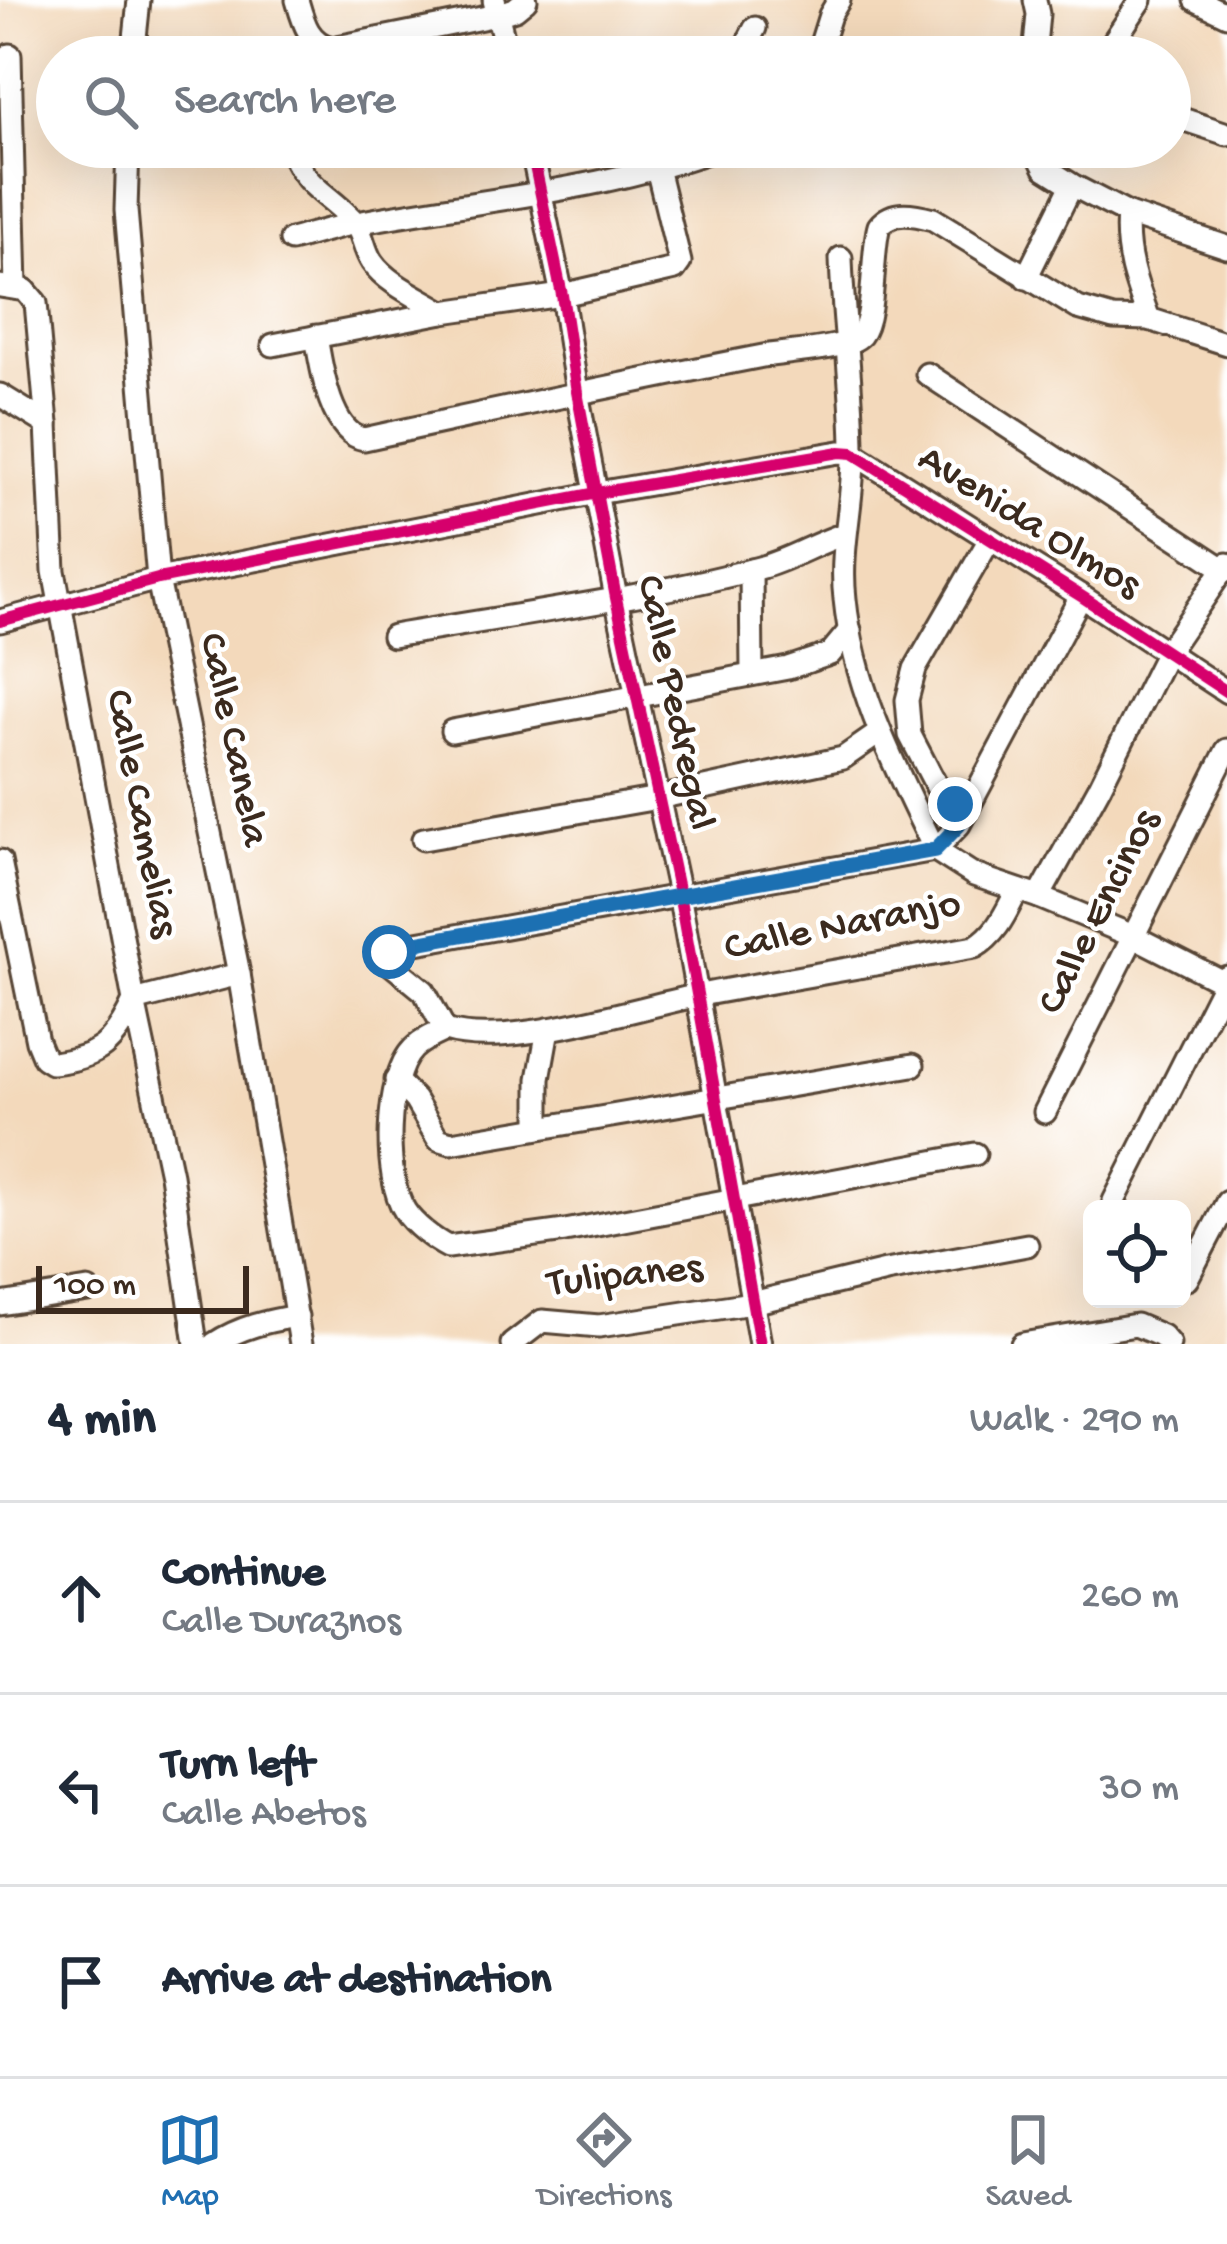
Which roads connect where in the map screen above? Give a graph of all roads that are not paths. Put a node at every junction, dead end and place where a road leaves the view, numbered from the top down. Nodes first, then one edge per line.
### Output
1 (139, 0) edge
2 (297, 0) edge
3 (526, 0) edge
4 (839, 0) edge
5 (1034, 0) edge
6 (1141, 0) edge
7 (1196, 0) edge
8 (496, 7) edge
9 (1227, 15) edge
10 (755, 28) dead end
11 (135, 36) edge
12 (313, 36) edge
13 (386, 36) edge
14 (751, 36) edge
15 (824, 36) edge
16 (1036, 36) edge
17 (1118, 36) edge
18 (10, 55) dead end
19 (1191, 122) edge
20 (1227, 134) edge
21 (127, 168) edge
22 (299, 168) edge
23 (536, 168) edge
24 (1046, 168) edge
25 (657, 169) joint
26 (1072, 185) junction
27 (542, 191) junction
28 (1128, 214) junction
29 (357, 223) junction
30 (291, 240) dead end
31 (1227, 247) edge
32 (841, 258) dead end
33 (1026, 278) junction
34 (16, 290) edge
35 (562, 295) junction
36 (443, 312) junction
37 (1160, 323) junction
38 (316, 336) junction
39 (848, 344) junction
40 (1227, 344) edge
41 (273, 345) dead end
42 (927, 374) dead end
43 (578, 392) junction
44 (0, 395) edge
45 (47, 424) junction
46 (854, 453) junction
47 (597, 493) junction
48 (845, 534) junction
49 (990, 539) junction
50 (1226, 568) edge
51 (751, 570) junction
52 (158, 579) junction
53 (1081, 596) junction
54 (616, 598) junction
55 (61, 607) junction
56 (0, 621) edge
57 (850, 631) junction
58 (393, 636) dead end
59 (1167, 652) junction
60 (752, 674) junction
61 (1227, 692) edge
62 (637, 698) junction
63 (452, 731) dead end
64 (879, 733) junction
65 (1227, 750) edge
66 (658, 798) junction
67 (968, 807) junction
68 (423, 839) dead end
69 (935, 850) junction
70 (0, 861) edge
71 (679, 894) junction
72 (1028, 894) junction
73 (1133, 936) junction
74 (11, 969) edge
75 (239, 974) junction
76 (1226, 982) edge
77 (698, 995) junction
78 (134, 1001) junction
79 (548, 1029) junction
80 (446, 1030) junction
81 (913, 1065) dead end
82 (396, 1080) junction
83 (716, 1098) junction
84 (1045, 1112) dead end
85 (539, 1126) junction
86 (975, 1154) dead end
87 (735, 1199) junction
88 (1115, 1200) edge
89 (1227, 1202) edge
90 (1027, 1245) dead end
91 (1191, 1271) edge
92 (88, 1290) dead end
93 (752, 1303) junction
94 (0, 1304) edge
95 (297, 1316) junction
96 (196, 1344) edge
97 (214, 1344) edge
98 (301, 1344) edge
99 (512, 1344) edge
100 (760, 1344) edge
101 (1022, 1344) edge
102 (1169, 1344) edge

1 - 11 street
2 - 12 street
3 - 8 street
4 - 15 street
5 - 16 street
6 - 17 street
7 - 9 street
8 - 13 street
10 - 14 street
18 - 34 street, Calle Camelias
19 - 20 street
21 - 52 street, Calle Canela
22 - 29 street
23 - 27 street, Calle Pedregal
24 - 26 street
25 - 27 street
25 - 35 street
26 - 28 street
26 - 33 street
27 - 29 street
27 - 35 street, Calle Pedregal
28 - 31 street
28 - 37 street
29 - 30 street
29 - 36 street
32 - 39 street
33 - 37 street
33 - 39 street
34 - 45 street, Calle Camelias
35 - 36 street
35 - 43 street, Calle Pedregal
36 - 38 street
37 - 40 street
38 - 41 street
38 - 43 street
39 - 43 street
39 - 46 street
42 - 50 street
43 - 47 street, Calle Pedregal
44 - 45 street
45 - 55 street, Calle Camelias
46 - 47 street
46 - 48 street
46 - 49 street, Avenida Olmos
47 - 52 street
47 - 54 street, Calle Pedregal
48 - 51 street
48 - 57 street
49 - 53 street, Avenida Olmos
49 - 67 street
50 - 59 street, Calle Naranjo
51 - 54 street
51 - 60 street
52 - 55 street
52 - 75 street, Calle Canela
53 - 59 street, Avenida Olmos
53 - 67 street
54 - 58 street
54 - 62 street, Calle Pedregal
55 - 56 street
55 - 78 street, Calle Camelias
57 - 60 street
57 - 64 street
59 - 61 street, Avenida Olmos
59 - 72 street, Calle Naranjo
60 - 62 street
62 - 63 street
62 - 66 street, Calle Pedregal
64 - 66 street
64 - 69 street
65 - 73 street, Calle Encinos
66 - 68 street
66 - 71 street, Calle Pedregal
67 - 69 street
69 - 71 street
69 - 72 street
70 - 74 street
71 - 77 street, Calle Pedregal
71 - 80 street
72 - 73 street
72 - 77 street, Calle Naranjo
73 - 76 street
73 - 84 street, Calle Encinos
74 - 78 street
75 - 78 street
75 - 95 street, Calle Canela
76 - 88 street
77 - 79 street, Calle Naranjo
77 - 83 street, Calle Pedregal
78 - 96 street, Calle Camelias
79 - 80 street, Calle Naranjo
79 - 85 street
80 - 82 street
81 - 83 street
82 - 85 street
82 - 87 street
83 - 85 street
83 - 87 street, Calle Pedregal
86 - 87 street
87 - 93 street, Calle Pedregal
89 - 91 street
90 - 93 street, Tulipanes
92 - 94 street
93 - 99 street, Tulipanes
93 - 100 street, Calle Pedregal
95 - 97 street
95 - 98 street, Calle Canela
101 - 102 street

